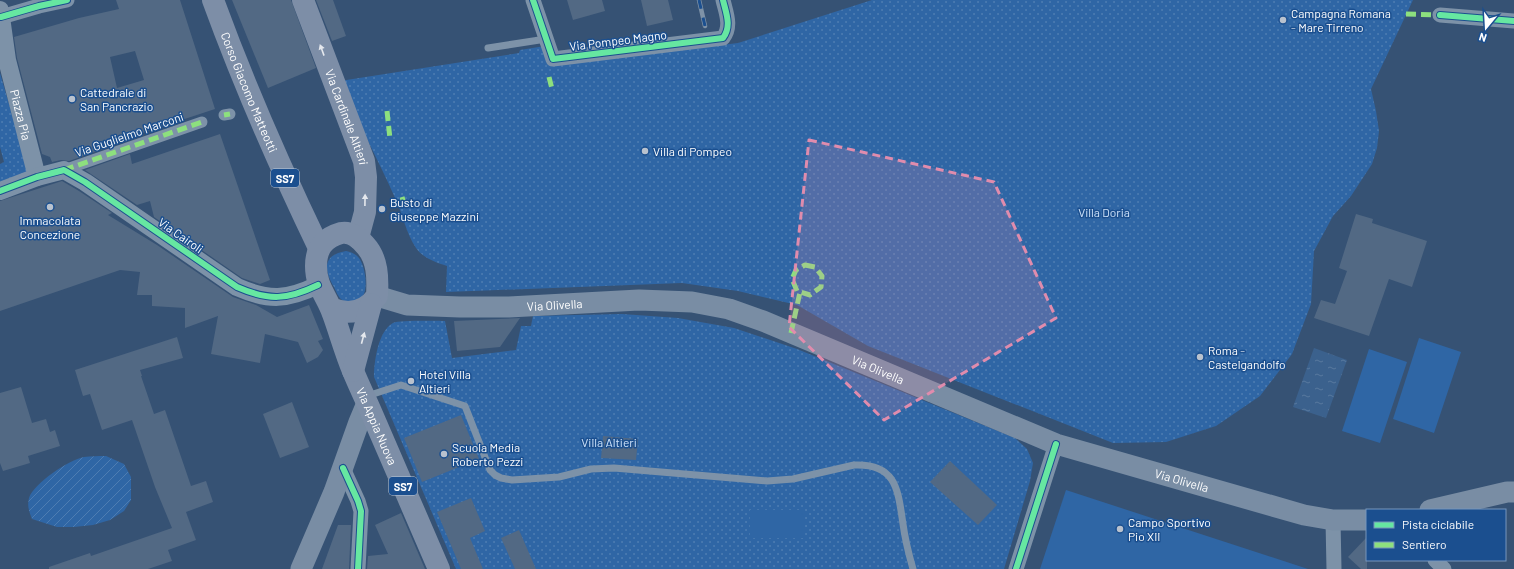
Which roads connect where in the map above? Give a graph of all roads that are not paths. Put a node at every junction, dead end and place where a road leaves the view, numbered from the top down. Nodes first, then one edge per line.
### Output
1 (67, 0) edge
2 (213, 0) edge
3 (303, 0) edge
4 (533, 0) edge
5 (723, 0) edge
6 (39, 3) edge
7 (1, 13) edge
8 (1440, 15) dead end
9 (1514, 21) edge
10 (546, 39) junction
11 (488, 48) dead end
12 (4, 61) edge
13 (202, 122) dead end
14 (64, 170) junction
15 (37, 177) junction
16 (0, 191) edge
17 (358, 238) junction
18 (319, 248) junction
19 (318, 285) junction
20 (374, 300) junction
21 (331, 308) junction
22 (353, 371) junction
23 (366, 400) junction
24 (1056, 444) junction
25 (343, 468) junction
26 (1512, 490) edge
27 (1434, 509) edge
28 (1333, 520) junction
29 (1366, 520) edge
30 (1436, 561) edge
31 (301, 569) edge
32 (358, 569) edge
33 (439, 569) edge
34 (914, 569) edge
35 (1016, 569) edge
36 (1334, 569) edge
37 (1444, 569) edge

1 - 6 street
2 - 18 main road, Corso Giacomo Matteotti / SS7
17 -> 3 main road, Via Cardinale Altieri
4 - 10 street, Via Pompeo Magno
5 - 10 street, Via Pompeo Magno
6 - 7 street
7 - 12 street, Piazza Pia
8 - 9 street
10 - 11 lane
12 - 15 street, Piazza Pia
13 - 14 street, Via Guglielmo Marconi
14 - 15 street
14 - 19 street, Via Cairoli
15 - 16 street
17 - 18 main road
17 - 20 main road
18 - 19 main road
19 - 21 main road
20 - 21 main road
22 -> 20 main road
20 - 24 main road, Via Olivella
21 - 22 main road, Via Appia Nuova / SS7
22 - 23 main road, Via Appia Nuova / SS7
23 - 25 main road
23 - 33 main road, Via Appia Nuova / SS7
23 - 34 lane
24 - 28 main road, Via Olivella
24 - 35 street
25 - 31 main road
25 - 32 street
26 - 27 main road
28 - 29 main road, Via Olivella
28 - 36 street
30 - 37 street

